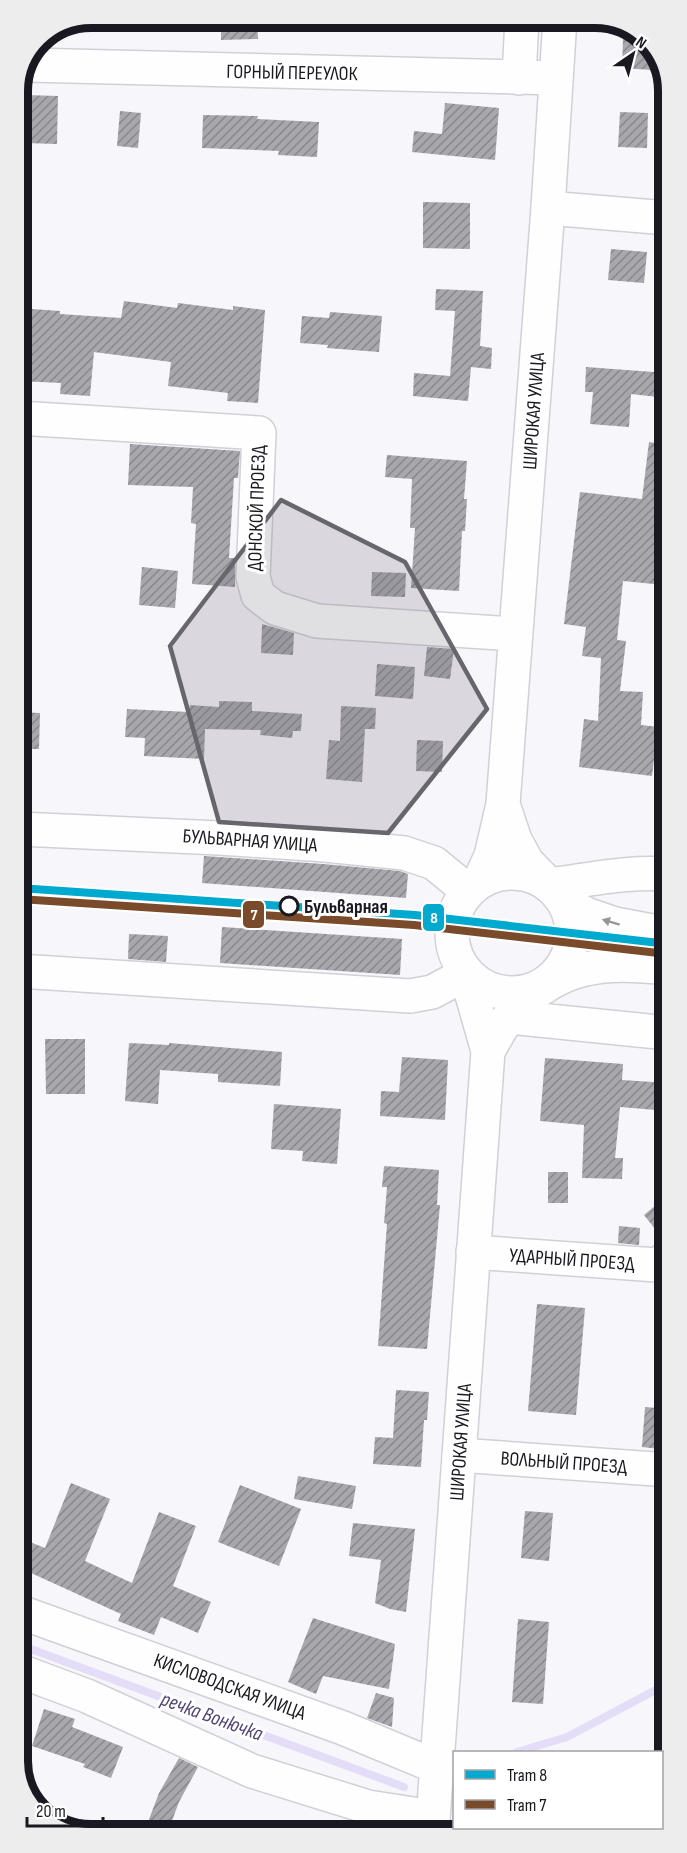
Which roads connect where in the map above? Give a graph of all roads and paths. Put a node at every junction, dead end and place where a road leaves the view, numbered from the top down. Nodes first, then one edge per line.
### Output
1 (521, 29) edge
2 (559, 29) edge
3 (34, 65) edge
4 (519, 78) junction
5 (556, 78) junction
6 (549, 208) junction
7 (658, 217) edge
8 (29, 419) edge
9 (515, 634) junction
10 (503, 804) junction
11 (29, 829) edge
12 (658, 874) edge
13 (548, 885) junction
14 (473, 887) junction
15 (658, 932) edge
16 (658, 968) edge
17 (28, 972) edge
18 (466, 974) junction
19 (542, 987) junction
20 (509, 1017) junction
21 (658, 1033) edge
22 (488, 1052) junction
23 (473, 1252) junction
24 (658, 1264) edge
25 (459, 1455) junction
26 (658, 1469) edge
27 (28, 1615) edge
28 (28, 1674) edge
29 (437, 1767) junction
30 (429, 1824) edge
31 (433, 1824) edge

1 - 4 street
2 - 5 street, ШИРОКАЯ УЛИЦА
3 - 4 street, ГОРНЫЙ ПЕРЕУЛОК
4 - 5 street, ГОРНЫЙ ПЕРЕУЛОК
5 - 6 street, ШИРОКАЯ УЛИЦА
6 - 7 street
6 - 9 street, ШИРОКАЯ УЛИЦА
8 - 9 street, ДОНСКОЙ ПРОЕЗД
9 - 10 street, ШИРОКАЯ УЛИЦА
10 - 13 street, ШИРОКАЯ УЛИЦА
10 - 14 street, ШИРОКАЯ УЛИЦА
11 - 14 street, БУЛЬВАРНАЯ УЛИЦА
12 - 13 street
13 - 14 street
15 -> 13 street
13 - 19 street
14 - 18 street
16 - 19 street
17 - 18 street
18 - 19 street
18 - 22 street, ШИРОКАЯ УЛИЦА
19 - 20 street, ШИРОКАЯ УЛИЦА
20 - 21 street
20 - 22 street, ШИРОКАЯ УЛИЦА
22 - 23 street, ШИРОКАЯ УЛИЦА
23 - 24 street, УДАРНЫЙ ПРОЕЗД
23 - 25 street, ШИРОКАЯ УЛИЦА
25 - 26 street, ВОЛЬНЫЙ ПРОЕЗД
25 - 29 street, ШИРОКАЯ УЛИЦА
27 - 29 street, КИСЛОВОДСКАЯ УЛИЦА
28 - 30 street
29 - 31 street, ШИРОКАЯ УЛИЦА

